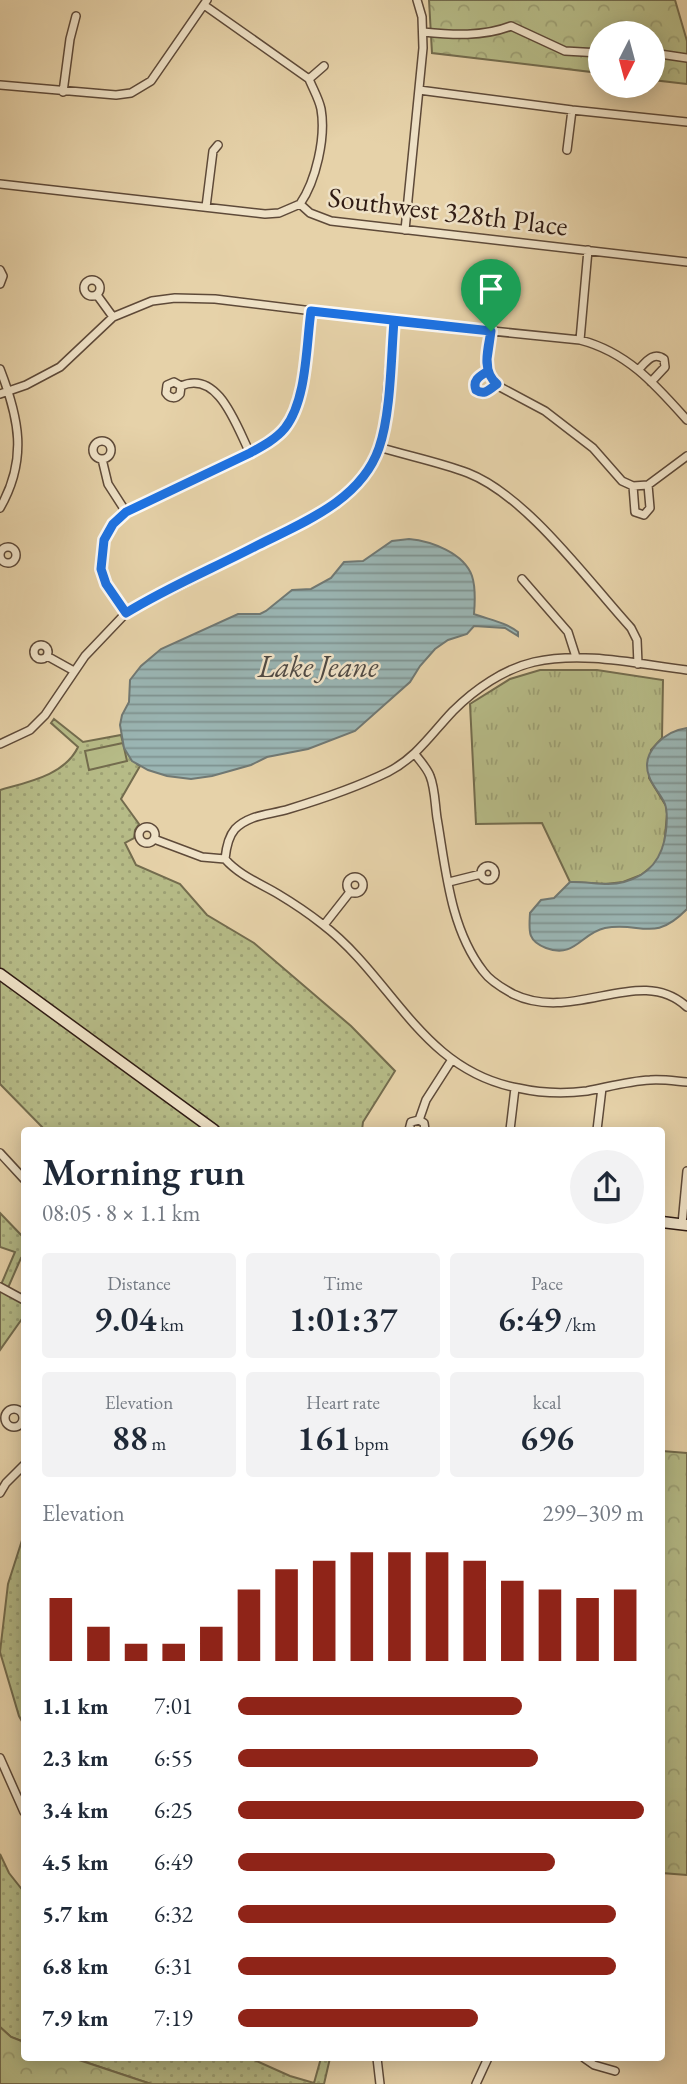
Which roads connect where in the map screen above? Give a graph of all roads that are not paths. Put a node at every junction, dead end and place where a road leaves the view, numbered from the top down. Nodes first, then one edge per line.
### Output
1 (417, 0) edge
2 (205, 2) edge
3 (76, 16) dead end
4 (423, 32) junction
5 (588, 52) edge
6 (665, 55) edge
7 (687, 58) edge
8 (324, 66) dead end
9 (309, 79) junction
10 (0, 85) edge
11 (419, 90) junction
12 (63, 92) junction
13 (572, 110) junction
14 (687, 122) edge
15 (218, 145) dead end
16 (567, 150) dead end
17 (0, 184) edge
18 (300, 204) junction
19 (206, 207) junction
20 (405, 230) junction
21 (588, 250) junction
22 (687, 262) edge
23 (0, 270) edge
24 (0, 284) edge
25 (97, 295) dead end
26 (311, 311) junction
27 (113, 317) junction
28 (394, 321) junction
29 (491, 331) junction
30 (580, 340) junction
31 (0, 369) edge
32 (638, 370) junction
33 (488, 371) junction
34 (650, 382) junction
35 (497, 384) junction
36 (181, 386) dead end
37 (4, 392) edge
38 (687, 420) edge
39 (379, 447) junction
40 (250, 453) junction
41 (687, 456) edge
42 (102, 459) dead end
43 (641, 486) junction
44 (1, 505) edge
45 (126, 512) junction
46 (522, 579) dead end
47 (126, 613) junction
48 (47, 656) dead end
49 (576, 657) junction
50 (638, 664) junction
51 (687, 670) edge
52 (74, 671) junction
53 (0, 744) edge
54 (415, 754) junction
55 (154, 839) dead end
56 (225, 859) junction
57 (481, 874) dead end
58 (449, 882) junction
59 (350, 892) dead end
60 (324, 925) junction
61 (0, 974) edge
62 (687, 1007) edge
63 (451, 1061) junction
64 (687, 1083) edge
65 (516, 1088) junction
66 (602, 1088) junction
67 (419, 1120) junction
68 (210, 1127) edge
69 (410, 1127) edge
70 (425, 1127) edge
71 (510, 1127) edge
72 (597, 1127) edge
73 (0, 1153) edge
74 (687, 1171) edge
75 (21, 1176) edge
76 (665, 1222) edge
77 (684, 1224) edge
78 (0, 1287) edge
79 (21, 1298) edge
80 (19, 1426) dead end
81 (21, 1429) edge
82 (21, 1468) edge
83 (0, 1493) edge
84 (0, 1759) edge
85 (21, 1804) edge
86 (377, 2061) edge
87 (486, 2061) edge
88 (588, 2061) edge
89 (615, 2071) dead end
90 (380, 2084) edge
91 (475, 2084) edge

1 - 4 street
2 - 9 street
2 - 12 street
3 - 12 street
4 - 5 street
4 - 11 street
6 - 7 street
8 - 9 street
9 - 18 street
10 - 12 street
11 - 13 street
11 - 20 street
13 - 14 street
13 - 16 street
15 - 19 street
17 - 19 street, Southwest 328th Place
18 - 19 street, Southwest 328th Place
18 - 20 street, Southwest 328th Place
20 - 21 street, Southwest 328th Place
21 - 22 street, Southwest 328th Place
21 - 30 street
23 - 24 street
25 - 27 street
26 - 27 street
26 - 28 street
26 - 40 street
27 - 37 street
28 - 29 street
28 - 39 street
29 - 30 street
29 - 33 street
30 - 32 street
31 - 37 street
32 - 34 street
32 - 34 street
33 - 35 street
33 - 35 street
34 - 38 street
35 - 43 street
36 - 40 street
37 - 44 street
39 - 47 street
39 - 50 street
40 - 45 street
41 - 43 street
42 - 45 street
43 - 43 street
45 - 47 street
46 - 49 street
47 - 52 street
48 - 52 street
49 - 50 street
49 - 54 street
50 - 51 street
52 - 53 street
54 - 56 street
54 - 58 street
55 - 56 street
56 - 60 street
57 - 58 street
58 - 62 street
59 - 60 street
60 - 63 street
61 - 68 main road
63 - 65 street
63 - 67 street
64 - 66 street
65 - 66 street
65 - 71 street
66 - 72 street
67 - 69 street
67 - 70 street
73 - 75 street
74 - 77 street
76 - 77 main road
78 - 79 street
80 - 81 street
82 - 83 street
84 - 85 street
86 - 90 street
87 - 91 street
88 - 89 street

